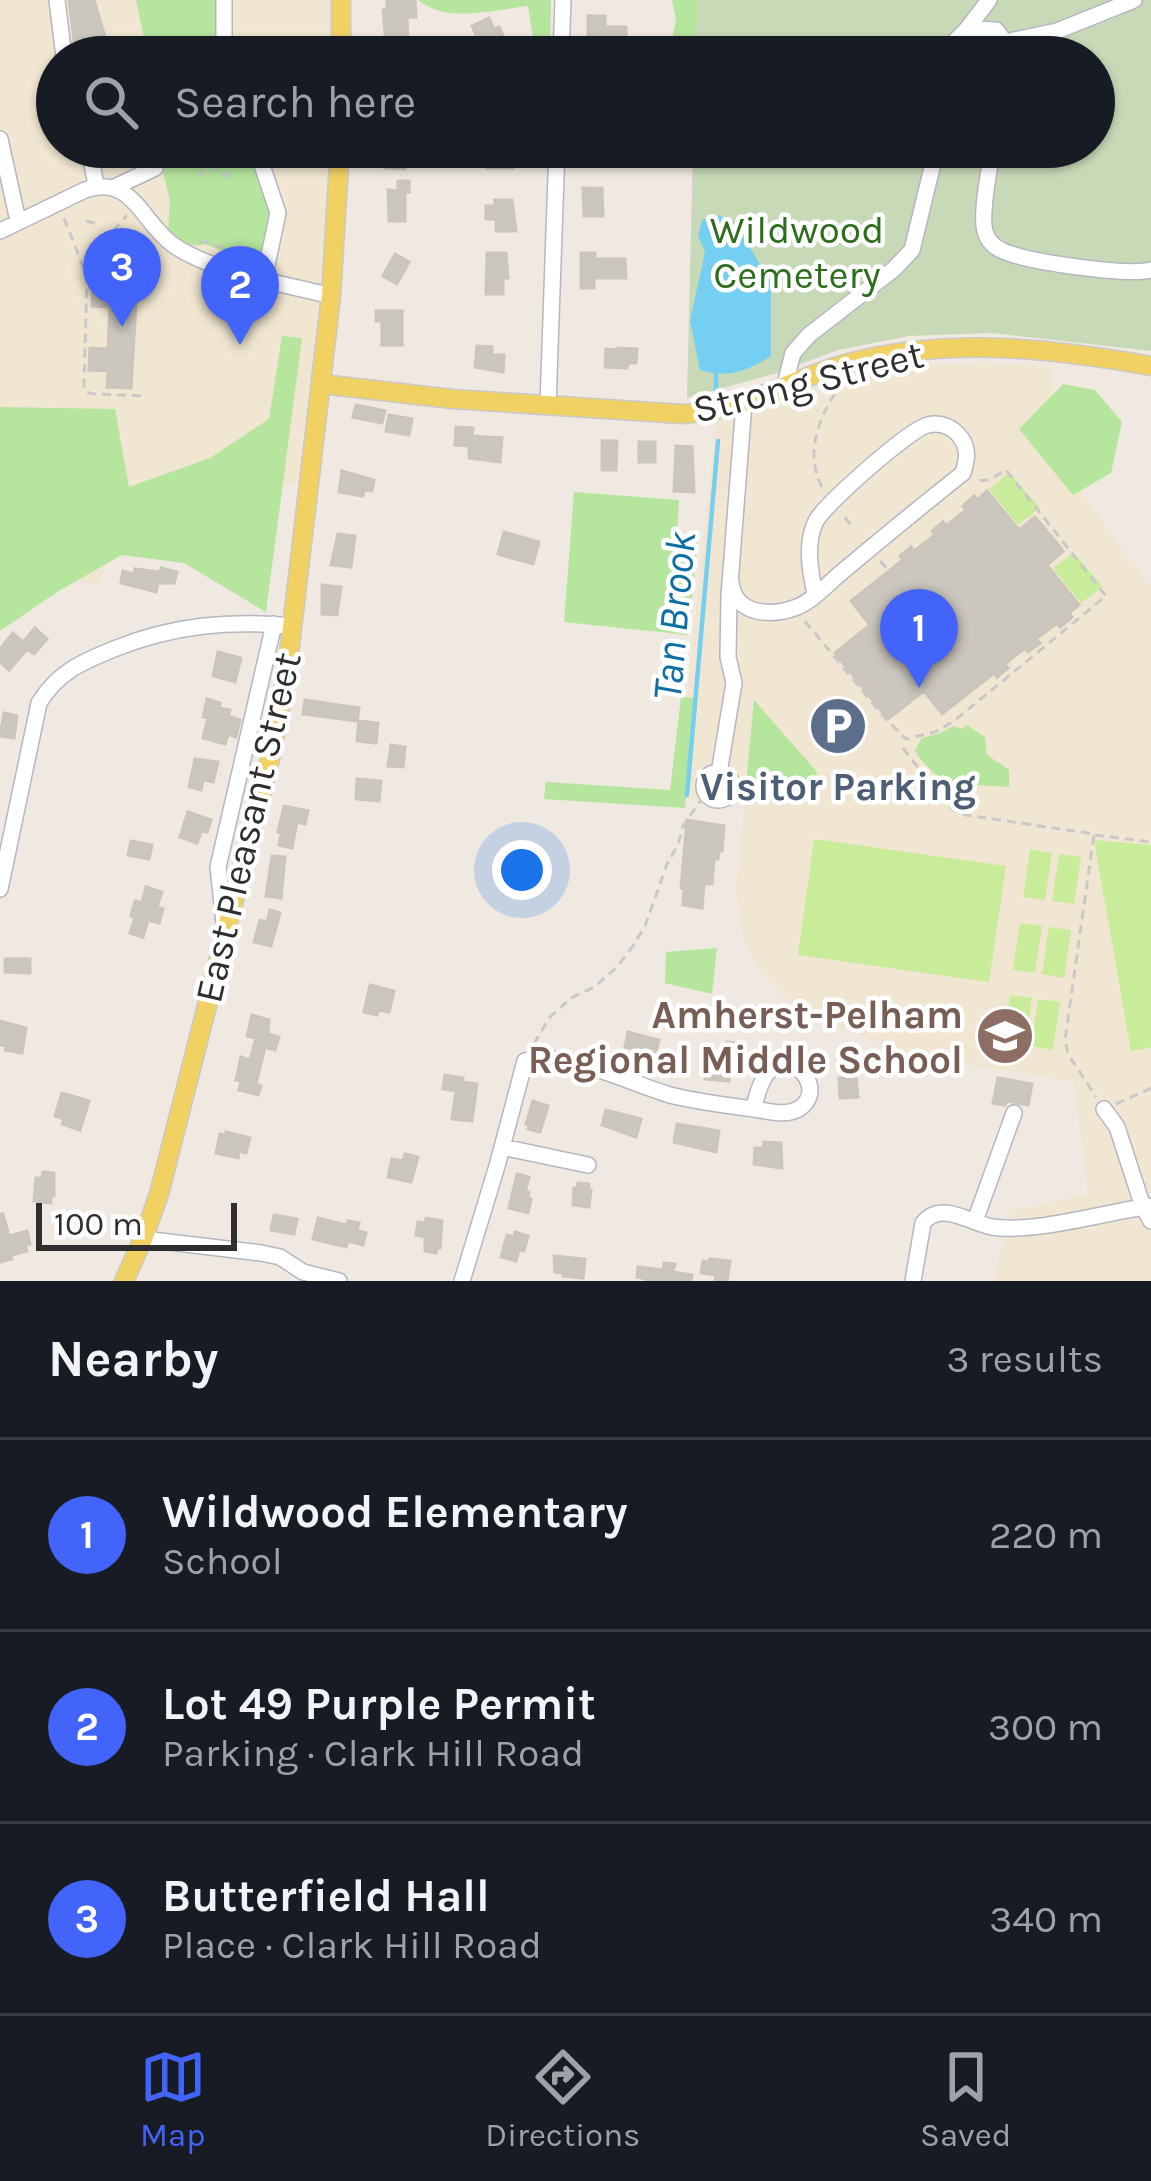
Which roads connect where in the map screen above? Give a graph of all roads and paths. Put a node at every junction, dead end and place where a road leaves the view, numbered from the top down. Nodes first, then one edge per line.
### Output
1 (57, 0) edge
2 (224, 0) edge
3 (341, 0) edge
4 (563, 0) edge
5 (989, 0) edge
6 (1134, 0) edge
7 (967, 29) junction
8 (61, 36) edge
9 (224, 36) edge
10 (341, 36) edge
11 (561, 36) edge
12 (960, 36) edge
13 (998, 36) edge
14 (1045, 36) edge
15 (0, 139) edge
16 (93, 168) edge
17 (155, 168) dead end
18 (205, 168) edge
19 (263, 168) edge
20 (339, 168) edge
21 (555, 168) edge
22 (933, 168) edge
23 (990, 168) edge
24 (200, 176) dead end
25 (96, 186) junction
26 (115, 187) junction
27 (137, 206) junction
28 (64, 218) dead end
29 (18, 221) junction
30 (86, 221) dead end
31 (98, 224) dead end
32 (0, 230) edge
33 (122, 235) dead end
34 (196, 241) dead end
35 (237, 254) dead end
36 (152, 263) dead end
37 (1151, 270) edge
38 (264, 279) junction
39 (87, 285) junction
40 (331, 296) junction
41 (1151, 366) edge
42 (842, 380) dead end
43 (320, 384) junction
44 (784, 388) junction
45 (146, 397) dead end
46 (744, 403) junction
47 (548, 405) junction
48 (976, 481) dead end
49 (822, 487) dead end
50 (845, 517) dead end
51 (852, 527) dead end
52 (880, 561) dead end
53 (889, 571) dead end
54 (731, 582) junction
55 (815, 594) junction
56 (804, 619) dead end
57 (283, 625) junction
58 (903, 748) dead end
59 (706, 793) joint
60 (1094, 834) junction
61 (1151, 842) edge
62 (0, 889) edge
63 (525, 1061) junction
64 (1151, 1088) edge
65 (753, 1108) dead end
66 (1105, 1109) junction
67 (1015, 1114) dead end
68 (502, 1147) junction
69 (588, 1165) dead end
70 (1148, 1211) edge
71 (975, 1221) junction
72 (143, 1239) junction
73 (124, 1281) edge
74 (339, 1281) edge
75 (462, 1281) edge
76 (914, 1281) edge

1 - 8 street
2 - 9 street
3 - 10 main road
4 - 11 street
5 - 7 street
6 - 14 street
7 - 12 street
7 - 13 street
15 - 29 street
16 - 25 street
17 - 26 street
18 - 24 path
19 - 38 street
20 - 40 main road, East Pleasant Street
21 - 47 street
22 - 44 street
23 - 37 street
25 - 26 street
25 - 29 street
26 - 27 street
27 - 38 street
27 - 39 path
28 - 39 path
29 - 32 street
30 - 31 path
33 - 36 path
34 - 35 path
38 - 40 street
39 - 45 path
40 - 43 main road, East Pleasant Street
41 - 44 main road, Strong Street
42 - 49 path
43 - 47 main road, Strong Street
43 - 57 main road, East Pleasant Street
44 - 46 main road, Strong Street
46 - 47 main road, Strong Street
46 - 54 street
48 - 56 path
50 - 51 path
52 - 53 path
54 - 55 street
54 - 59 street
55 - 55 street
57 - 62 street
57 - 72 main road, East Pleasant Street
58 - 60 path
59 - 63 path
60 - 61 path
60 - 66 path
63 - 65 street
63 - 68 street
64 - 66 path
66 - 70 street
67 - 71 street
68 - 69 street
68 - 75 street
70 - 71 street
71 - 76 street
72 - 73 main road, East Pleasant Street
72 - 74 street

